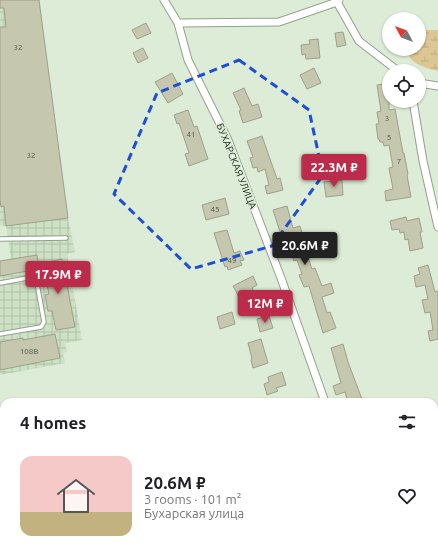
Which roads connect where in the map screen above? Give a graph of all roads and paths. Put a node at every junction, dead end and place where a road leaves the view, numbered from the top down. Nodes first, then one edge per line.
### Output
1 (164, 0) edge
2 (338, 1) edge
3 (178, 23) junction
4 (389, 64) edge
5 (426, 84) edge
6 (438, 86) edge
7 (414, 108) edge
8 (438, 227) edge
9 (66, 238) dead end
10 (0, 239) edge
11 (0, 283) edge
12 (0, 334) edge
13 (324, 398) edge

1 - 3 street, БУХАРСКАЯ УЛИЦА
2 - 3 street
2 - 4 street
3 - 13 street, БУХАРСКАЯ УЛИЦА
5 - 6 street
7 - 8 street
9 - 10 lane
11 - 12 lane

